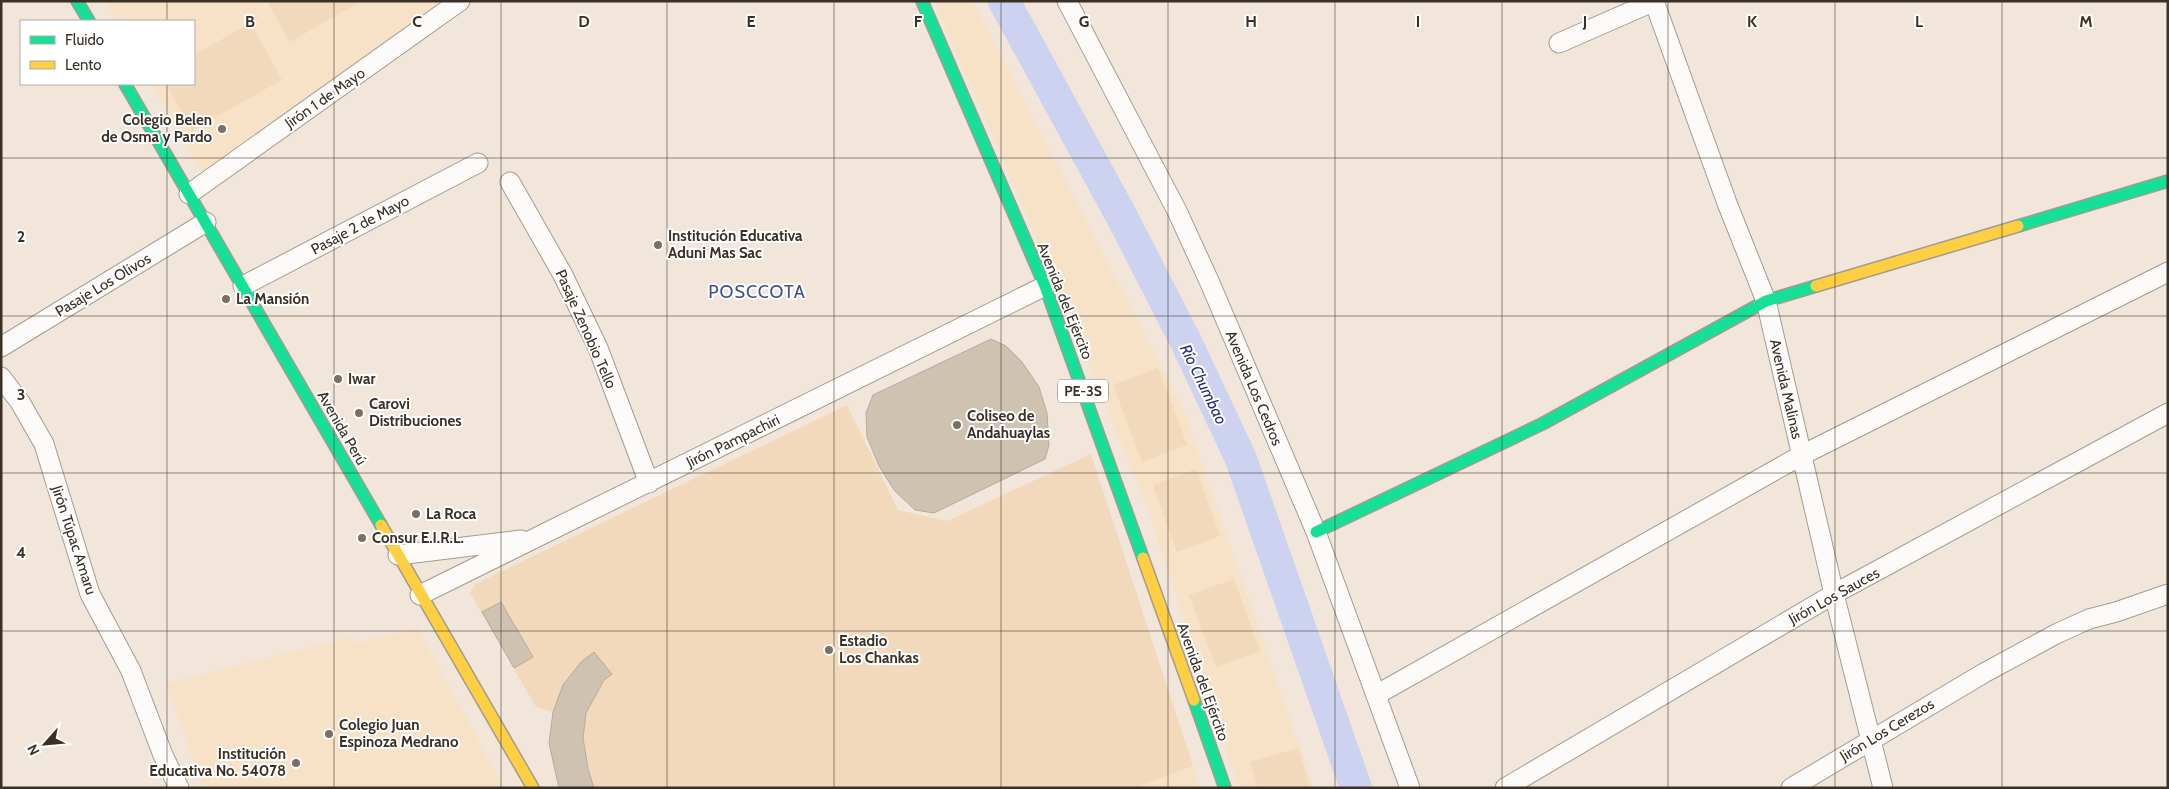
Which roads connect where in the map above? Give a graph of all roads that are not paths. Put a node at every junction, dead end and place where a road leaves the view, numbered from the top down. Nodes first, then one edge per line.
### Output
1 (77, 1) edge
2 (460, 1) edge
3 (922, 1) edge
4 (1067, 1) edge
5 (1654, 1) edge
6 (88, 20) edge
7 (1559, 43) dead end
8 (126, 85) edge
9 (478, 163) dead end
10 (510, 182) dead end
11 (2168, 182) edge
12 (189, 194) junction
13 (206, 222) junction
14 (2168, 272) edge
15 (242, 286) junction
16 (1045, 286) junction
17 (1766, 301) junction
18 (1, 347) edge
19 (1, 377) edge
20 (2168, 413) edge
21 (1802, 455) junction
22 (649, 483) junction
23 (1316, 532) junction
24 (537, 538) junction
25 (398, 555) junction
26 (1834, 594) junction
27 (2168, 594) edge
28 (420, 596) junction
29 (1376, 695) junction
30 (1870, 739) junction
31 (179, 788) edge
32 (533, 788) edge
33 (1225, 788) edge
34 (1410, 788) edge
35 (1505, 788) edge
36 (1791, 788) edge
37 (1883, 788) edge

1 - 6 main road
2 - 12 street, Jirón 1 de Mayo
3 - 16 main road, Avenida del Ejército / PE-3S
4 - 23 street, Avenida Los Cedros
5 - 7 street
5 - 17 street, Avenida Malinas
8 - 12 main road, Avenida Perú
9 - 15 street, Pasaje 2 de Mayo
10 - 22 street, Pasaje Zenobio Tello
11 - 17 main road
12 - 13 main road, Avenida Perú
13 - 15 main road, Avenida Perú
13 - 18 street, Pasaje Los Olivos
14 - 21 street
15 - 25 main road, Avenida Perú
16 - 22 street, Jirón Pampachiri
16 - 33 main road, Avenida del Ejército / PE-3S
17 - 21 street, Avenida Malinas
17 - 23 main road
19 - 31 street, Jirón Túpac Amaru
20 - 26 street, Jirón Los Sauces
21 - 26 street, Avenida Malinas
21 - 29 street
22 - 24 street, Jirón Pampachiri
23 - 29 street, Avenida Los Cedros
24 - 25 street
24 - 28 street, Jirón Pampachiri
25 - 28 main road, Avenida Perú
26 - 30 street, Avenida Malinas
26 - 35 street, Jirón Los Sauces
27 - 30 street, Jirón Los Cerezos
28 - 32 main road, Avenida Perú
29 - 34 street, Avenida Los Cedros
30 - 36 street, Jirón Los Cerezos
30 - 37 street, Avenida Malinas

